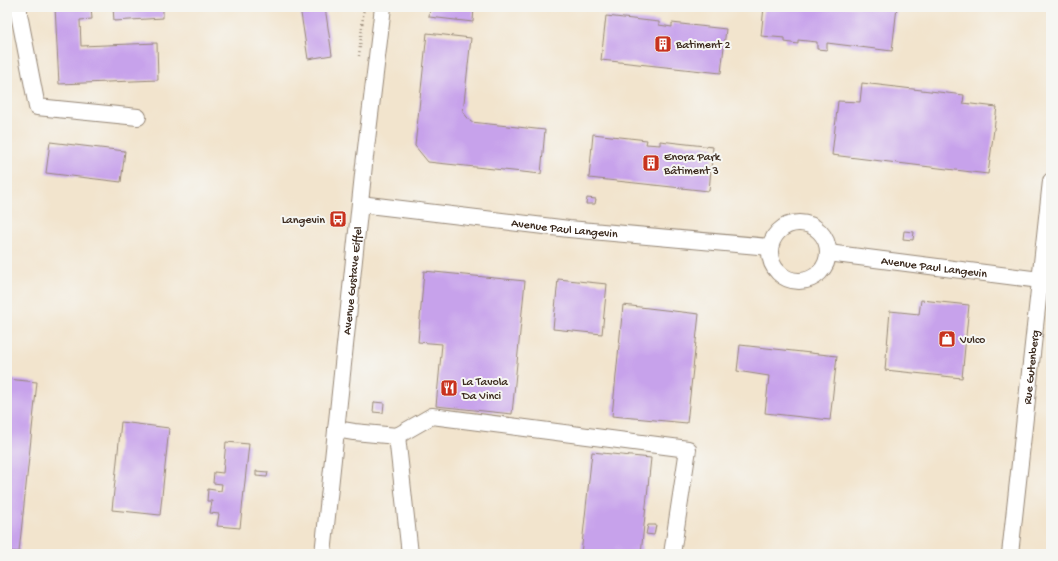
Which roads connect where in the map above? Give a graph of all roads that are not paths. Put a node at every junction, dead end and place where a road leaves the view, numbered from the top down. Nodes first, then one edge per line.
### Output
1 (19, 7) edge
2 (384, 7) edge
3 (138, 117) dead end
4 (1051, 181) edge
5 (360, 204) junction
6 (770, 247) junction
7 (828, 252) junction
8 (1040, 280) junction
9 (336, 429) junction
10 (397, 436) junction
11 (323, 554) edge
12 (410, 554) edge
13 (672, 554) edge
14 (1010, 554) edge

1 - 3 street
2 - 5 street, Avenue Gustave Eiffel
4 - 8 street, Rue Gutenberg
5 - 6 street, Avenue Paul Langevin
5 - 9 street, Avenue Gustave Eiffel
6 - 7 street
6 - 7 street
7 - 8 street, Avenue Paul Langevin
8 - 14 street, Rue Gutenberg
9 - 10 street
9 - 11 street, Avenue Gustave Eiffel
10 - 12 street
10 - 13 street

